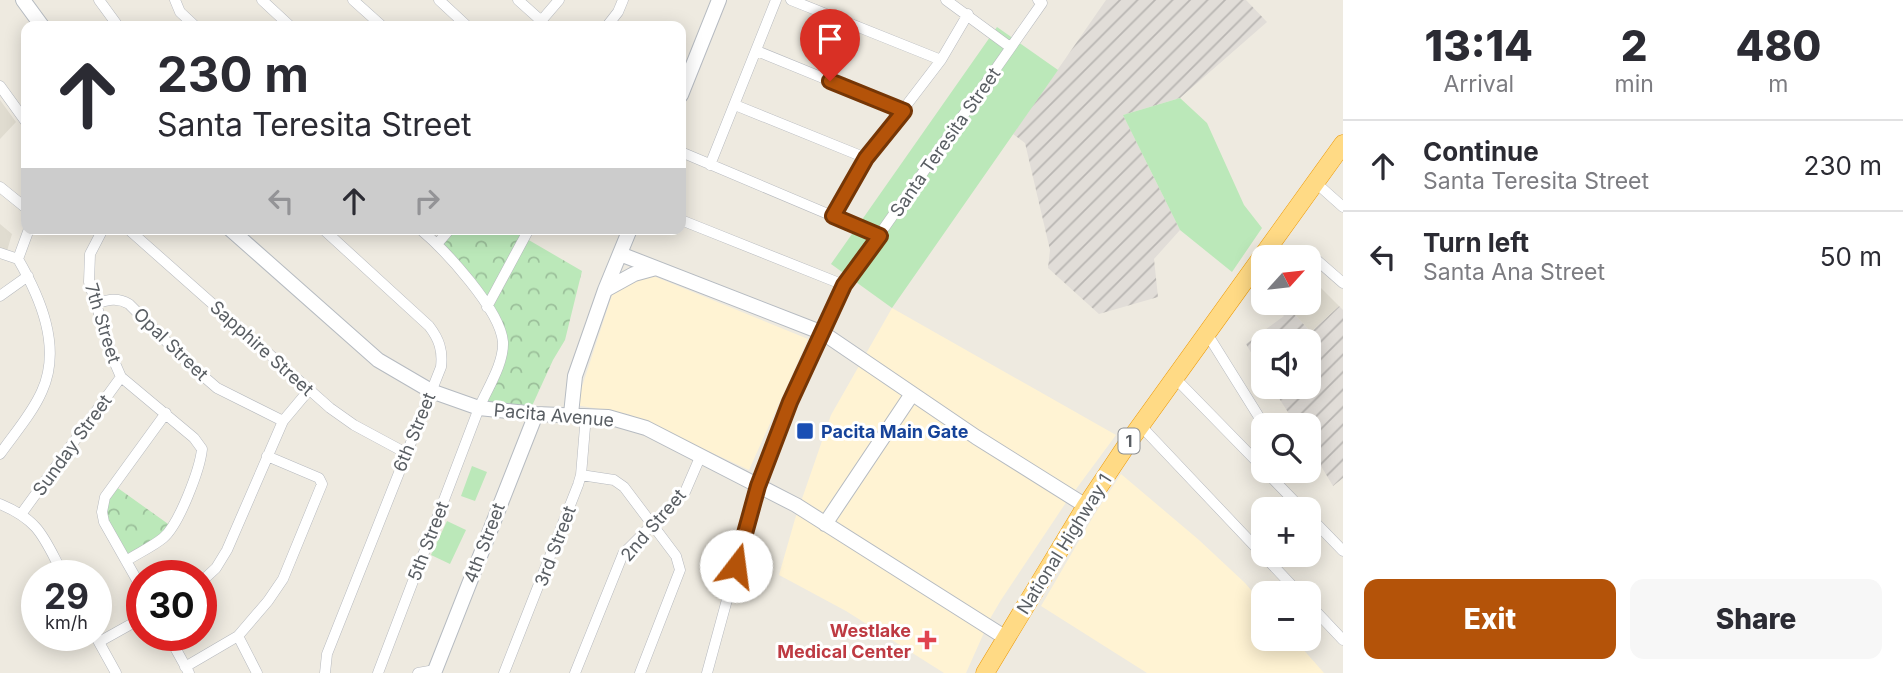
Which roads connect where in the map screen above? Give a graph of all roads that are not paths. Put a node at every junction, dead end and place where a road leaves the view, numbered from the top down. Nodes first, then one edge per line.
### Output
1 (23, 0) edge
2 (99, 0) edge
3 (176, 0) edge
4 (262, 0) edge
5 (354, 0) edge
6 (439, 0) edge
7 (518, 0) edge
8 (559, 0) edge
9 (623, 0) edge
10 (719, 0) edge
11 (776, 0) edge
12 (791, 0) edge
13 (946, 0) edge
14 (1038, 0) edge
15 (968, 14) junction
16 (38, 21) edge
17 (114, 21) edge
18 (190, 21) edge
19 (285, 21) edge
20 (377, 21) edge
21 (462, 21) edge
22 (541, 21) edge
23 (546, 21) edge
24 (611, 21) edge
25 (1010, 47) junction
26 (757, 51) junction
27 (942, 60) junction
28 (686, 82) edge
29 (0, 86) edge
30 (735, 105) junction
31 (904, 111) junction
32 (21, 115) edge
33 (1343, 144) edge
34 (686, 154) edge
35 (866, 158) junction
36 (710, 165) junction
37 (1315, 182) junction
38 (0, 187) edge
39 (21, 204) edge
40 (1343, 206) edge
41 (833, 216) junction
42 (686, 222) edge
43 (27, 235) edge
44 (99, 235) edge
45 (135, 235) edge
46 (237, 235) edge
47 (329, 235) edge
48 (427, 235) edge
49 (445, 235) edge
50 (526, 235) edge
51 (628, 235) edge
52 (880, 236) junction
53 (437, 244) junction
54 (0, 253) edge
55 (620, 254) junction
56 (18, 259) junction
57 (1321, 264) edge
58 (656, 268) junction
59 (28, 276) junction
60 (1343, 283) edge
61 (844, 285) junction
62 (605, 289) junction
63 (0, 296) edge
64 (94, 304) junction
65 (487, 307) junction
66 (1206, 332) junction
67 (823, 333) junction
68 (121, 377) junction
69 (1175, 378) junction
70 (309, 390) junction
71 (431, 391) junction
72 (912, 394) junction
73 (479, 408) junction
74 (166, 413) junction
75 (1257, 413) edge
76 (536, 414) junction
77 (578, 414) junction
78 (282, 421) junction
79 (1140, 425) junction
80 (405, 453) junction
81 (0, 454) edge
82 (701, 455) junction
83 (267, 456) junction
84 (1251, 457) edge
85 (581, 475) junction
86 (1277, 483) edge
87 (758, 486) junction
88 (1290, 497) edge
89 (0, 504) edge
90 (1086, 506) junction
91 (22, 513) junction
92 (654, 524) junction
93 (825, 524) junction
94 (1321, 528) edge
95 (1343, 551) edge
96 (56, 560) edge
97 (128, 560) edge
98 (126, 561) edge
99 (217, 566) edge
100 (1288, 581) edge
101 (1321, 617) edge
102 (237, 636) junction
103 (1006, 638) junction
104 (1343, 640) edge
105 (104, 651) edge
106 (176, 651) edge
107 (187, 670) edge
108 (434, 672) edge
109 (116, 673) edge
110 (257, 673) edge
111 (325, 673) edge
112 (378, 673) edge
113 (418, 673) edge
114 (504, 673) edge
115 (575, 673) edge
116 (640, 673) edge
117 (708, 673) edge
118 (985, 673) edge

1 - 16 main road
2 - 17 street
3 - 18 street
4 - 19 street
5 - 20 street
6 - 21 street
7 - 22 street
8 - 23 street
9 - 24 street
10 - 28 main road
11 - 26 street
12 - 27 street
13 - 15 street
14 - 25 street, Santa Teresita Street
15 - 25 street
15 - 27 street
25 - 52 street, Santa Teresita Street
26 - 30 street
26 - 31 street
27 - 31 street
29 - 32 street
30 - 35 street
30 - 36 street
31 - 35 street
33 - 37 highway, National Highway 1 / 1
34 - 36 street
35 - 41 street
36 - 41 street
37 - 40 street
37 - 66 highway, National Highway 1 / 1
38 - 39 street
41 - 52 street
42 - 61 street
43 - 56 street
44 - 64 street, 7th Street
45 - 70 street, Sapphire Street
46 - 71 main road, Pacita Avenue
47 - 71 street, 6th Street
48 - 53 street, 5th Street
49 - 53 street
50 - 65 street
51 - 55 main road
52 - 61 street, Santa Teresita Street
53 - 65 street, 5th Street
54 - 56 street
55 - 58 main road
55 - 62 main road
56 - 59 street
57 - 60 street
58 - 62 main road
58 - 67 main road
59 - 63 street
59 - 81 street
61 - 67 street, Santa Teresita Street
62 - 77 main road
64 - 68 street, 7th Street
64 - 78 street, Opal Street
65 - 73 street, 5th Street
66 - 69 highway, National Highway 1 / 1
66 - 75 street
67 - 72 main road
67 - 87 street, Santa Teresita Street
68 - 74 street
68 - 91 street, Sunday Street
69 - 79 highway, National Highway 1 / 1
69 - 84 street
70 - 78 street
70 - 80 street, Sapphire Street
71 - 73 main road, Pacita Avenue
71 - 80 street, 6th Street
72 - 90 main road
72 - 93 main road
73 - 76 main road, Pacita Avenue
73 - 112 street, 5th Street
74 - 97 street
74 - 98 street
76 - 77 main road, Pacita Avenue
76 - 108 main road, 4th Street
77 - 82 main road, Pacita Avenue
77 - 85 street, 3rd Street
78 - 83 street
79 - 90 highway, National Highway 1 / 1
79 - 100 street
80 - 111 street, 6th Street
82 - 87 main road, Pacita Avenue
82 - 92 street, 2nd Street
83 - 99 street
83 - 102 street
85 - 92 street
85 - 114 street, 3rd Street
86 - 88 street
87 - 93 main road, Pacita Avenue
87 - 117 street, Santa Teresita Street
89 - 91 street
90 - 103 highway, National Highway 1 / 1
91 - 96 street
92 - 115 street, 2nd Street
92 - 116 street
93 - 103 main road, Pacita Avenue
94 - 95 street
101 - 104 street
102 - 107 street
102 - 110 street
103 - 118 highway, National Highway 1 / 1
105 - 109 street
106 - 107 street
108 - 113 street

